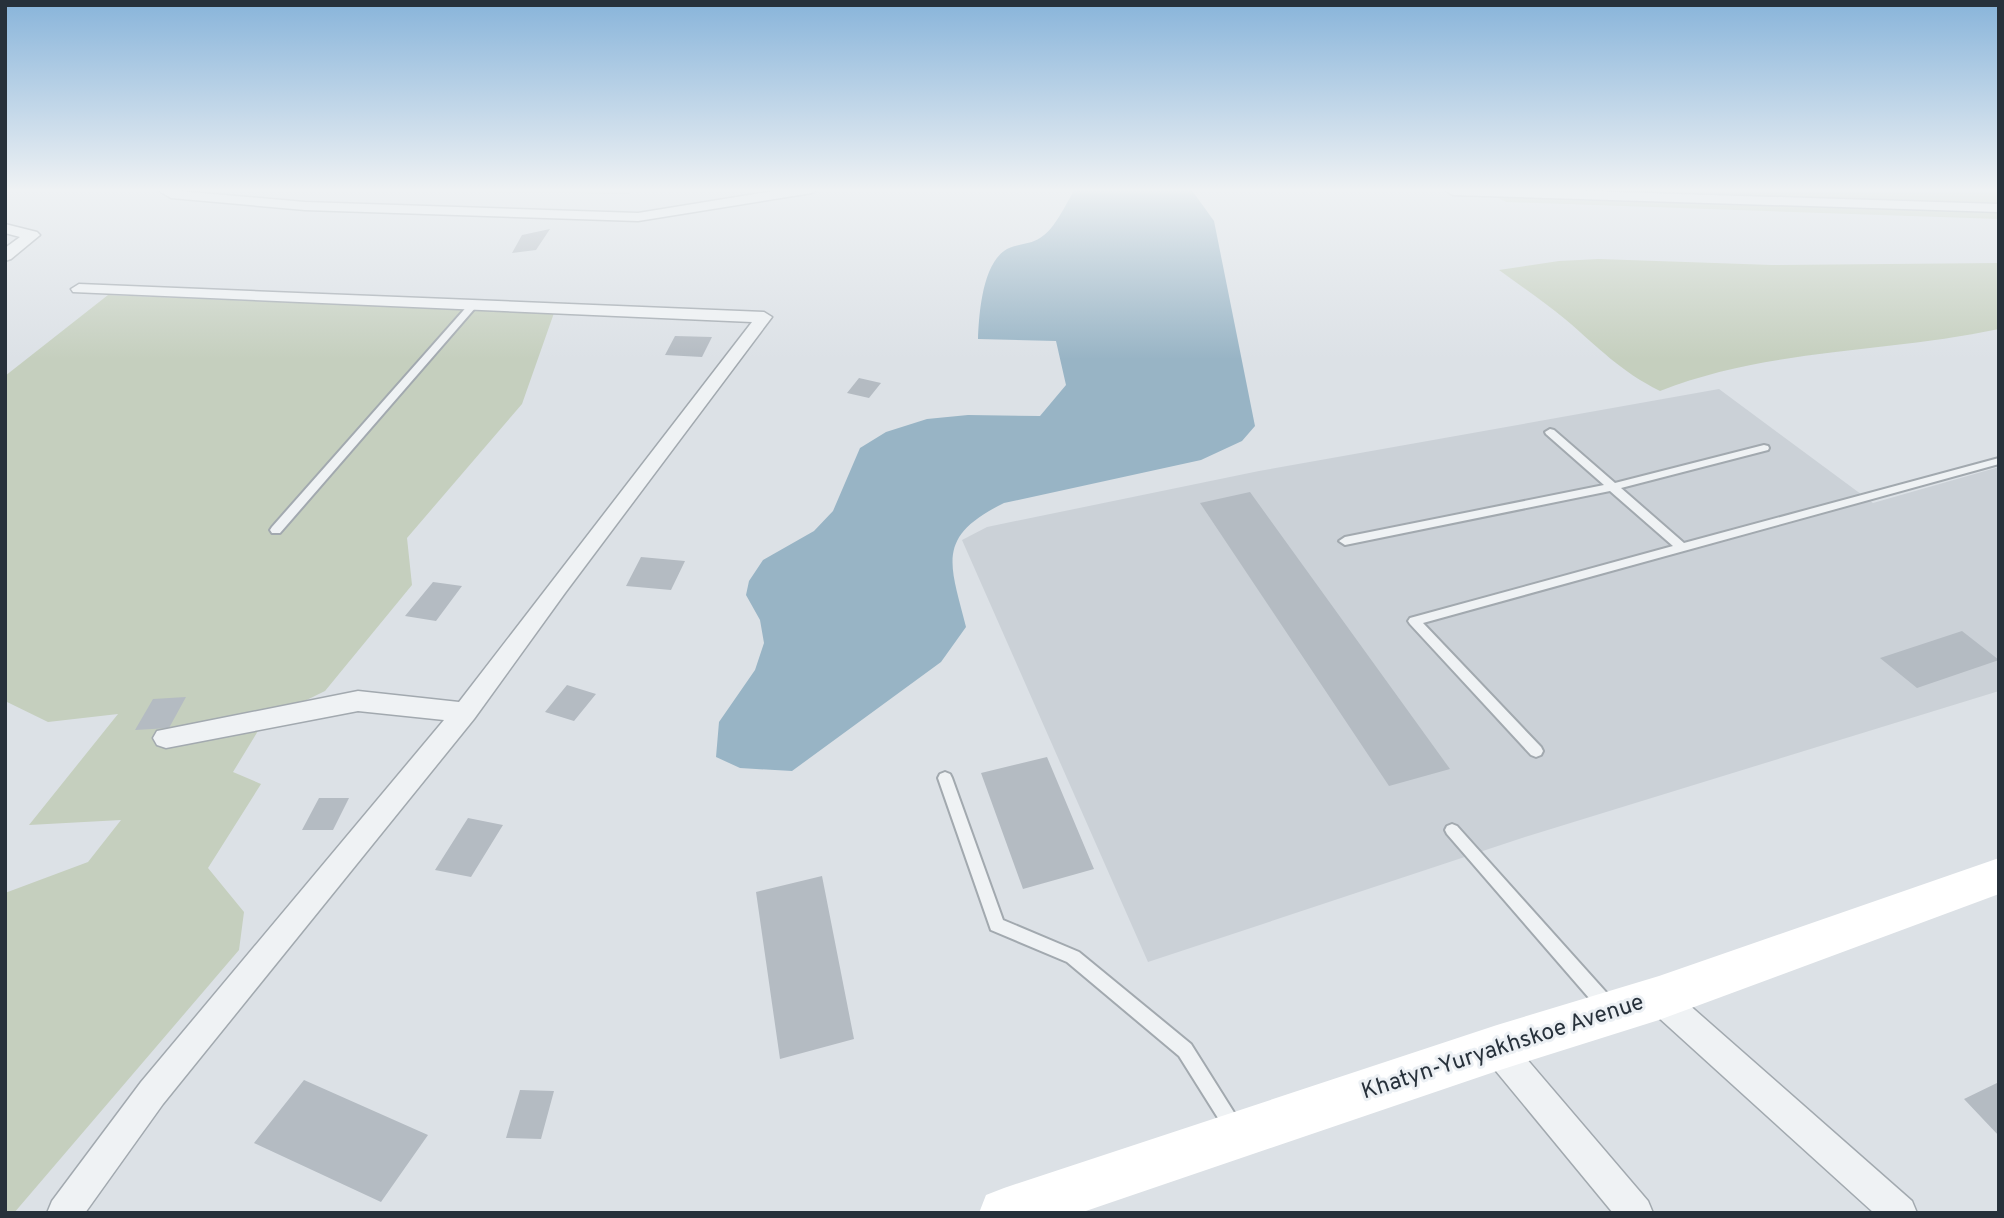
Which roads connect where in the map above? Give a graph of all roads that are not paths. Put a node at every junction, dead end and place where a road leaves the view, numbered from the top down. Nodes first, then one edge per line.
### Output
1 (79, 289) dead end
2 (473, 305) junction
3 (1550, 432) dead end
4 (1764, 448) dead end
5 (1999, 461) edge
6 (1613, 487) junction
7 (276, 530) dead end
8 (1345, 541) dead end
9 (1683, 549) junction
10 (465, 712) junction
11 (166, 738) dead end
12 (1536, 751) dead end
13 (945, 778) dead end
14 (1452, 830) dead end
15 (1999, 876) edge
16 (1659, 998) junction
17 (1613, 1012) junction
18 (1497, 1048) junction
19 (1238, 1134) junction
20 (1017, 1211) edge
21 (64, 1213) edge
22 (1636, 1213) edge
23 (1900, 1213) edge

1 - 2 street
2 - 7 lane
2 - 10 street
3 - 6 lane
4 - 6 lane
5 - 9 lane
6 - 8 lane
6 - 9 lane
9 - 12 lane
10 - 11 street
10 - 21 street
13 - 19 lane
14 - 17 lane
15 - 16 main road, Khatyn-Yuryakhskoe Avenue
16 - 17 main road, Khatyn-Yuryakhskoe Avenue
16 - 23 street
17 - 18 main road, Khatyn-Yuryakhskoe Avenue
18 - 19 main road, Khatyn-Yuryakhskoe Avenue
18 - 22 street
19 - 20 main road, Khatyn-Yuryakhskoe Avenue

